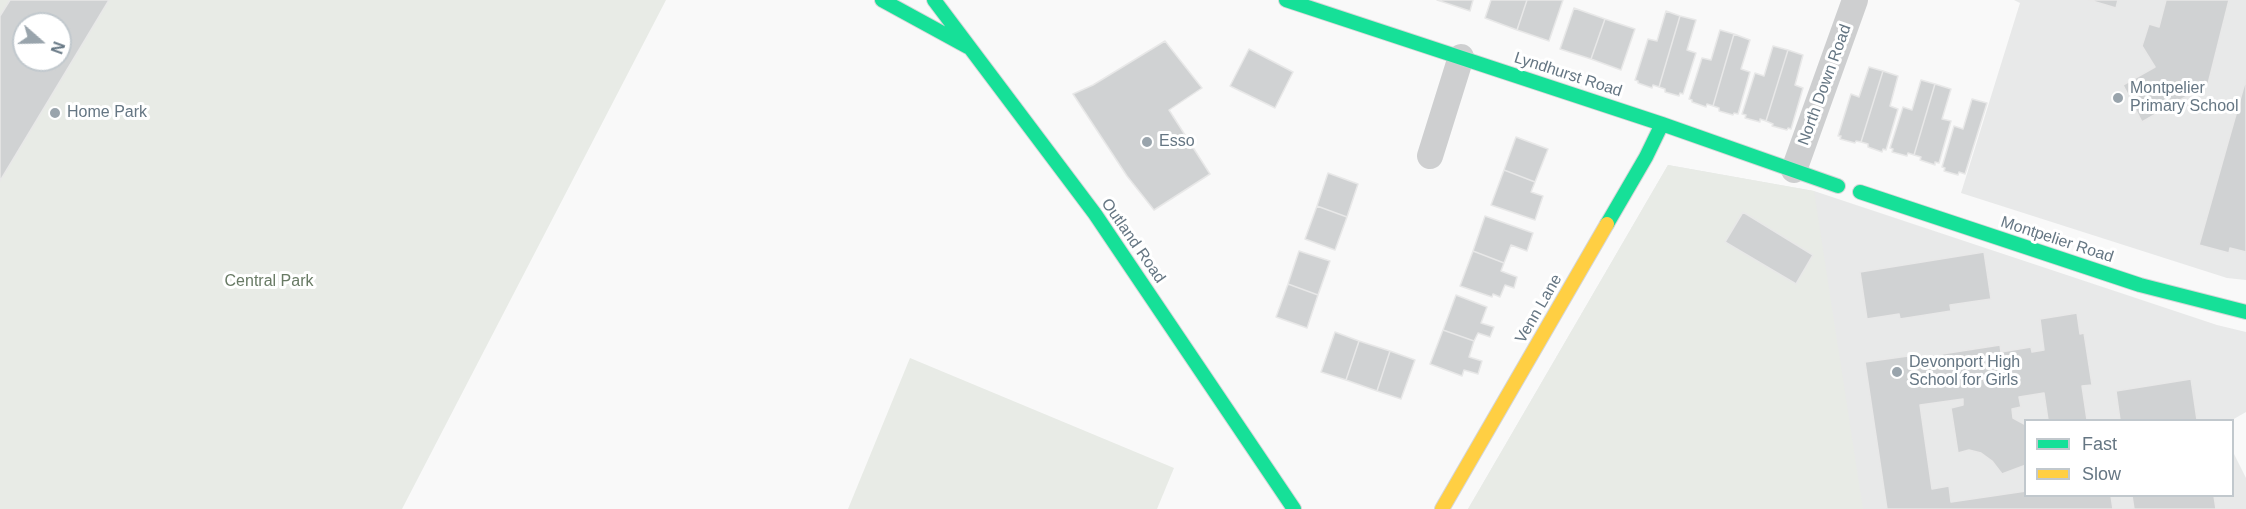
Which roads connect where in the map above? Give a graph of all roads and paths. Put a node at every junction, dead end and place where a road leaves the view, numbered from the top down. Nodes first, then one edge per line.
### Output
1 (882, 0) edge
2 (934, 0) edge
3 (1286, 0) edge
4 (1855, 0) edge
5 (968, 47) junction
6 (1461, 57) junction
7 (1662, 124) junction
8 (1430, 156) dead end
9 (1794, 171) junction
10 (1838, 186) dead end
11 (1860, 192) dead end
12 (2246, 312) edge
13 (1294, 509) edge
14 (1442, 509) edge

1 - 5 street
2 - 5 street, Outland Road
3 - 6 street, Lyndhurst Road
4 - 9 street, North Down Road
5 - 13 street, Outland Road
6 - 7 street, Lyndhurst Road
6 - 8 street
7 - 9 street, Lyndhurst Road
7 - 14 street, Venn Lane
9 - 10 street, Lyndhurst Road
11 - 12 street, Montpelier Road

